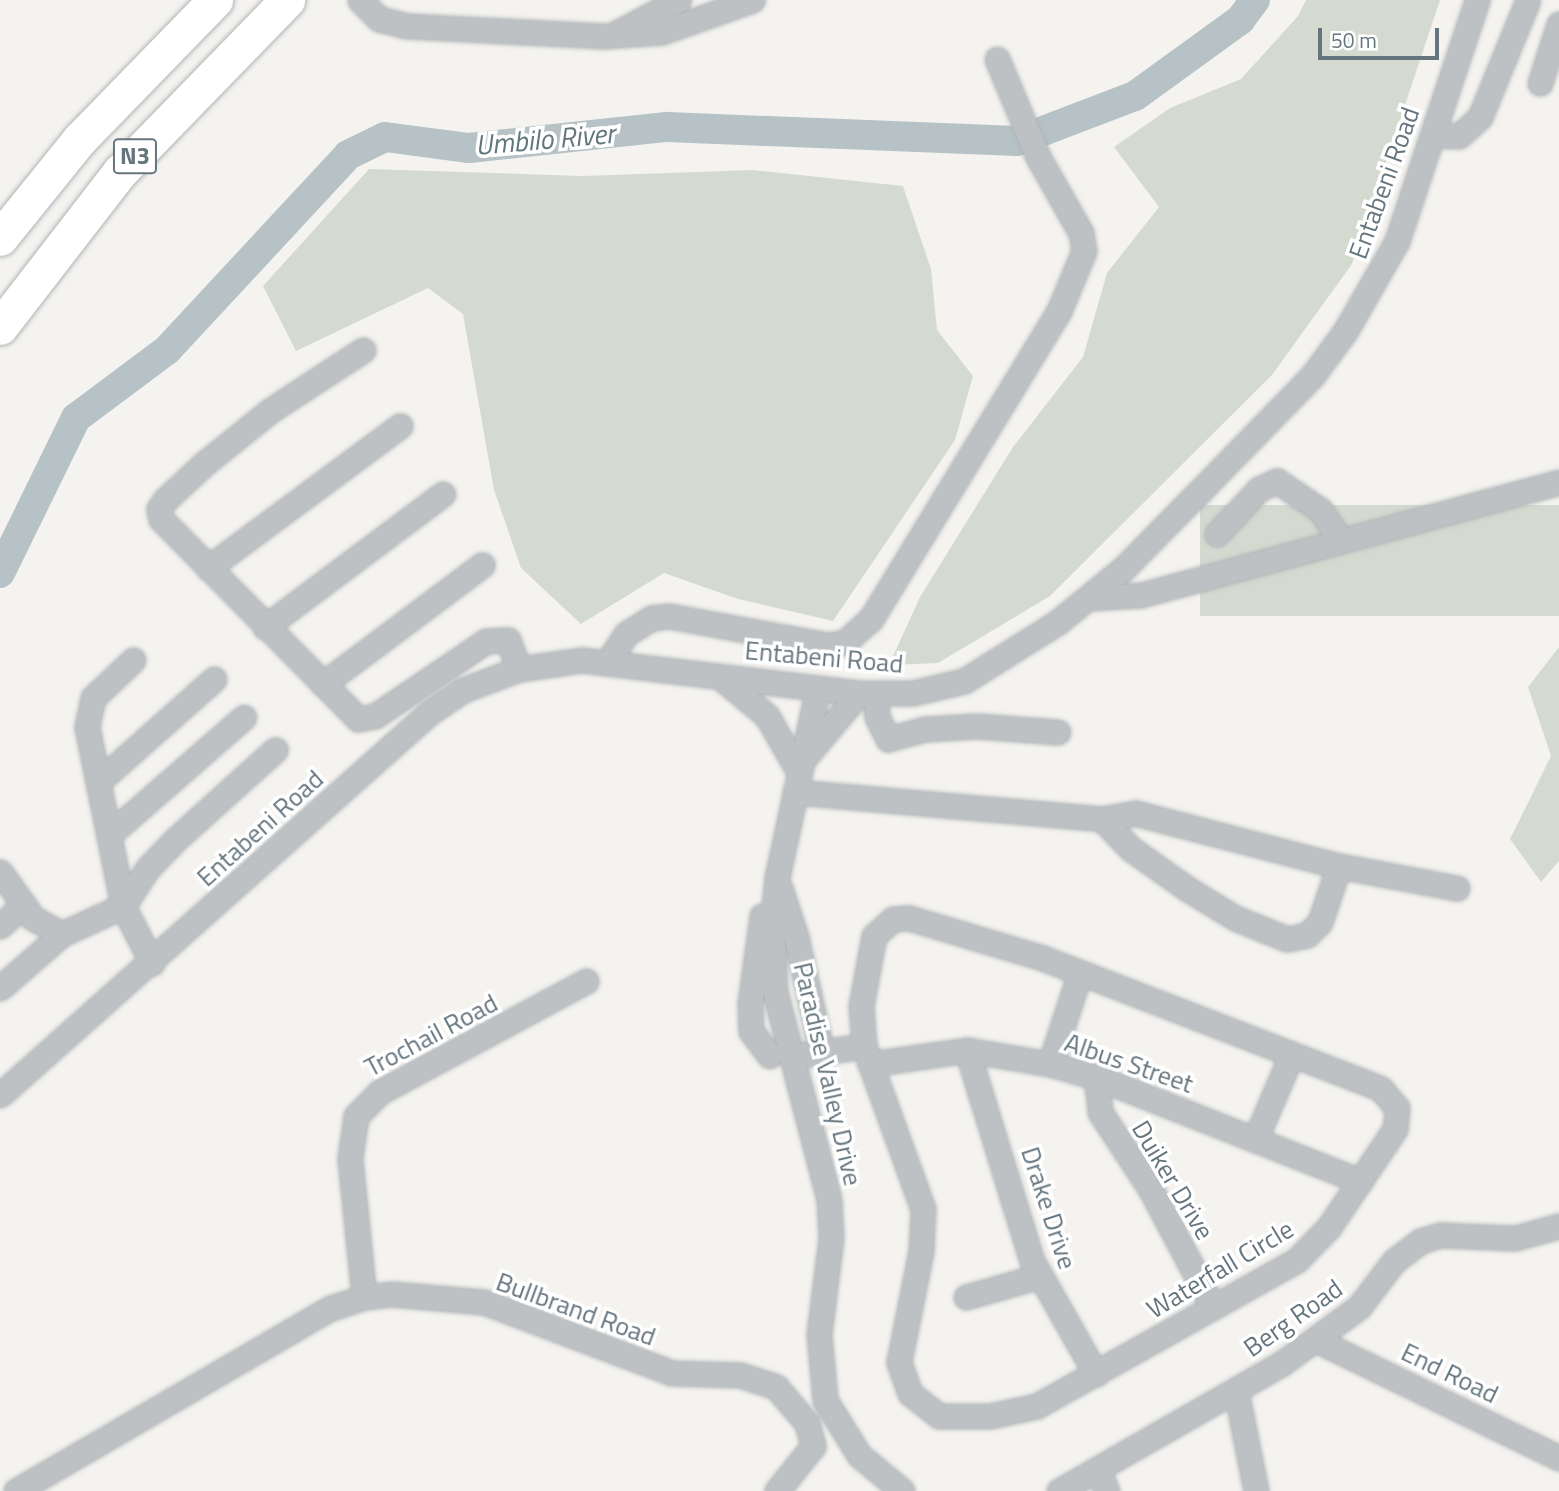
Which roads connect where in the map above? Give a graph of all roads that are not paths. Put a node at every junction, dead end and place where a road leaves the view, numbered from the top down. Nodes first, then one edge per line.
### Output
1 (215, 0) edge
2 (287, 0) edge
3 (640, 0) edge
4 (678, 0) edge
5 (752, 0) edge
6 (1477, 0) edge
7 (1528, 0) edge
8 (366, 7) edge
9 (704, 9) edge
10 (1559, 24) edge
11 (608, 36) junction
12 (996, 59) dead end
13 (1540, 83) dead end
14 (1433, 135) junction
15 (0, 238) edge
16 (0, 327) edge
17 (363, 350) dead end
18 (400, 426) dead end
19 (1559, 482) edge
20 (443, 494) dead end
21 (1217, 534) dead end
22 (1340, 539) junction
23 (482, 565) dead end
24 (208, 568) junction
25 (1088, 598) junction
26 (265, 627) junction
27 (133, 660) dead end
28 (608, 661) junction
29 (519, 669) junction
30 (717, 675) junction
31 (214, 679) dead end
32 (323, 684) junction
33 (818, 688) junction
34 (867, 693) junction
35 (244, 716) dead end
36 (1058, 732) dead end
37 (275, 750) dead end
38 (799, 775) junction
39 (98, 782) junction
40 (1102, 818) junction
41 (111, 833) junction
42 (1339, 866) junction
43 (0, 872) edge
44 (777, 878) junction
45 (1457, 888) dead end
46 (22, 906) junction
47 (123, 906) junction
48 (0, 926) edge
49 (62, 934) junction
50 (152, 963) junction
51 (1080, 973) junction
52 (586, 981) dead end
53 (0, 988) edge
54 (967, 1051) junction
55 (867, 1055) junction
56 (770, 1056) dead end
57 (1291, 1056) junction
58 (1049, 1064) junction
59 (1096, 1077) junction
60 (0, 1095) edge
61 (1255, 1140) junction
62 (1360, 1181) junction
63 (1559, 1226) edge
64 (1040, 1276) junction
65 (363, 1297) junction
66 (966, 1297) dead end
67 (1213, 1307) junction
68 (1316, 1340) junction
69 (1096, 1374) junction
70 (1236, 1390) junction
71 (1559, 1458) edge
72 (1103, 1481) edge
73 (16, 1491) edge
74 (777, 1491) edge
75 (902, 1491) edge
76 (1059, 1491) edge
77 (1256, 1491) edge

1 - 15 highway, N3
2 - 16 highway, N3
3 - 11 street
4 - 11 street
5 - 9 street
6 - 14 street, Entabeni Road
7 - 14 street
8 - 11 street
9 - 11 street
10 - 13 street
12 - 28 street
14 - 25 street, Entabeni Road
17 - 24 street
18 - 24 street
19 - 22 street
20 - 26 street
21 - 22 street
22 - 25 street
23 - 32 street
24 - 26 street
25 - 34 street, Entabeni Road
26 - 32 street
27 - 39 street
28 - 29 street, Entabeni Road
28 - 30 street, Entabeni Road
29 - 32 street
29 - 50 street, Entabeni Road
30 - 33 street, Entabeni Road
30 - 38 street
31 - 39 street
33 - 34 street, Entabeni Road
33 - 38 street, Paradise Valley Drive
34 - 36 street
34 - 38 street
35 - 41 street
37 - 47 street
38 - 40 street
38 - 44 street, Paradise Valley Drive
39 - 41 street
40 - 42 street
40 - 42 street
41 - 47 street
42 - 45 street
43 - 46 street
44 - 55 street
44 - 56 street
44 - 75 street, Paradise Valley Drive
46 - 48 street
46 - 49 street
47 - 49 street
47 - 50 street
49 - 53 street
50 - 60 street, Entabeni Road
51 - 55 street, Waterfall Circle
51 - 57 street, Waterfall Circle
51 - 58 street
52 - 65 street, Trochail Road
54 - 55 street, Albus Street
54 - 58 street, Albus Street
54 - 64 street, Drake Drive
55 - 69 street, Waterfall Circle
57 - 61 street
57 - 62 street, Waterfall Circle
58 - 59 street, Albus Street
59 - 61 street, Albus Street
59 - 67 street, Duiker Drive
61 - 62 street, Albus Street
62 - 67 street, Waterfall Circle
63 - 68 street, Berg Road
64 - 66 street
64 - 69 street, Drake Drive
65 - 73 street, Bullbrand Road
65 - 74 street, Bullbrand Road
67 - 69 street, Waterfall Circle
68 - 70 street, Berg Road
68 - 71 street, End Road
70 - 72 street, Berg Road
70 - 77 street
72 - 76 street, Berg Road

